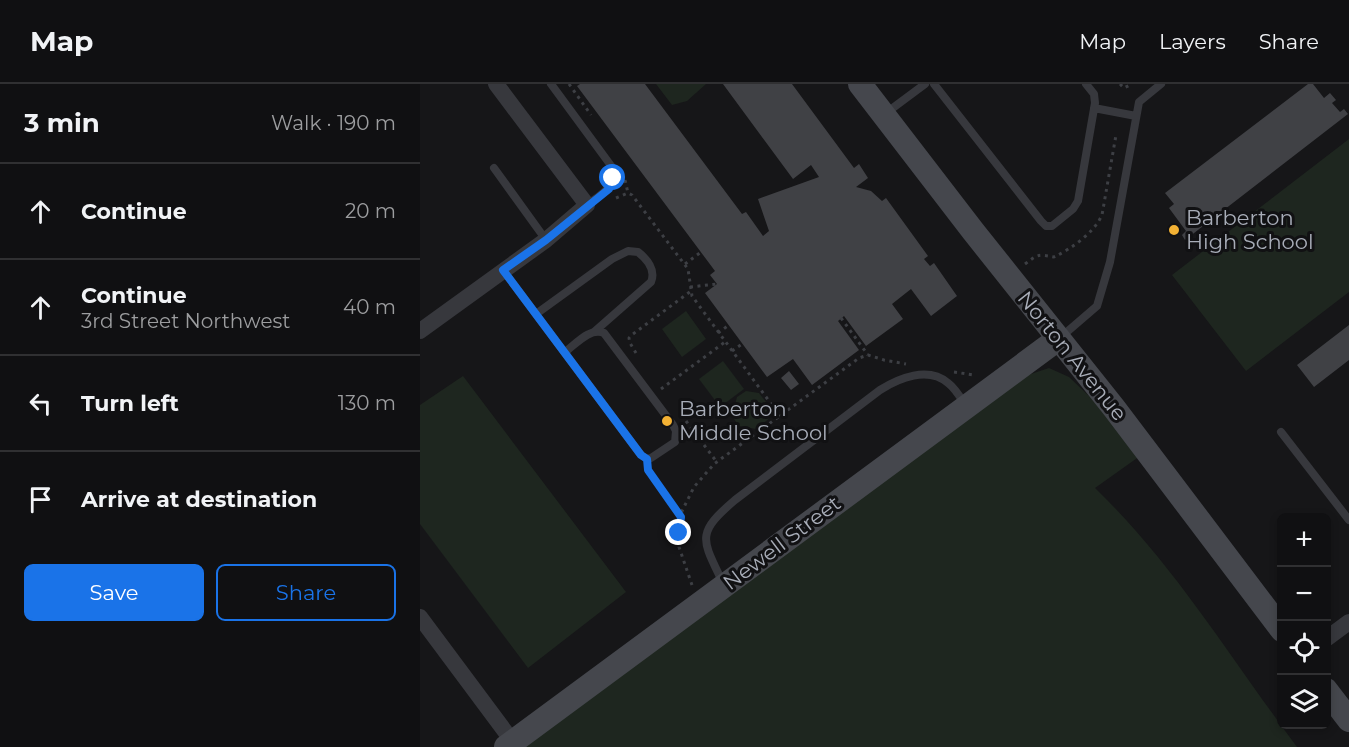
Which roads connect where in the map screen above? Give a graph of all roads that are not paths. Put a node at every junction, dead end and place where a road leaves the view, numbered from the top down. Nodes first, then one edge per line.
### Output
1 (551, 84) edge
2 (860, 84) edge
3 (925, 84) edge
4 (934, 84) edge
5 (1086, 84) edge
6 (1161, 84) edge
7 (500, 85) edge
8 (1094, 108) junction
9 (884, 115) junction
10 (1137, 116) junction
11 (494, 168) dead end
12 (587, 205) junction
13 (546, 240) junction
14 (503, 270) junction
15 (537, 314) junction
16 (420, 331) edge
17 (594, 332) junction
18 (1058, 339) junction
19 (565, 352) junction
20 (967, 406) junction
21 (1281, 432) dead end
22 (1349, 520) edge
23 (725, 586) junction
24 (420, 617) edge
25 (1349, 622) edge
26 (1277, 625) edge
27 (1331, 635) edge
28 (1331, 697) edge
29 (1349, 720) edge
30 (509, 745) edge

1 - 12 lane
2 - 9 main road, Norton Avenue
3 - 9 lane
4 - 8 lane
5 - 8 lane
6 - 10 lane
7 - 12 street
8 - 10 lane
9 - 18 main road, Norton Avenue
10 - 18 lane
11 - 13 lane
12 - 13 street
13 - 14 street
14 - 15 lane
14 - 16 street
15 - 17 lane
15 - 19 lane
17 - 19 lane
17 - 19 lane
18 - 20 main road, Newell Street
18 - 26 main road, Norton Avenue
20 - 23 main road, Newell Street
20 - 23 lane
21 - 22 lane
23 - 30 main road, Newell Street
24 - 30 street
25 - 27 street
28 - 29 main road

